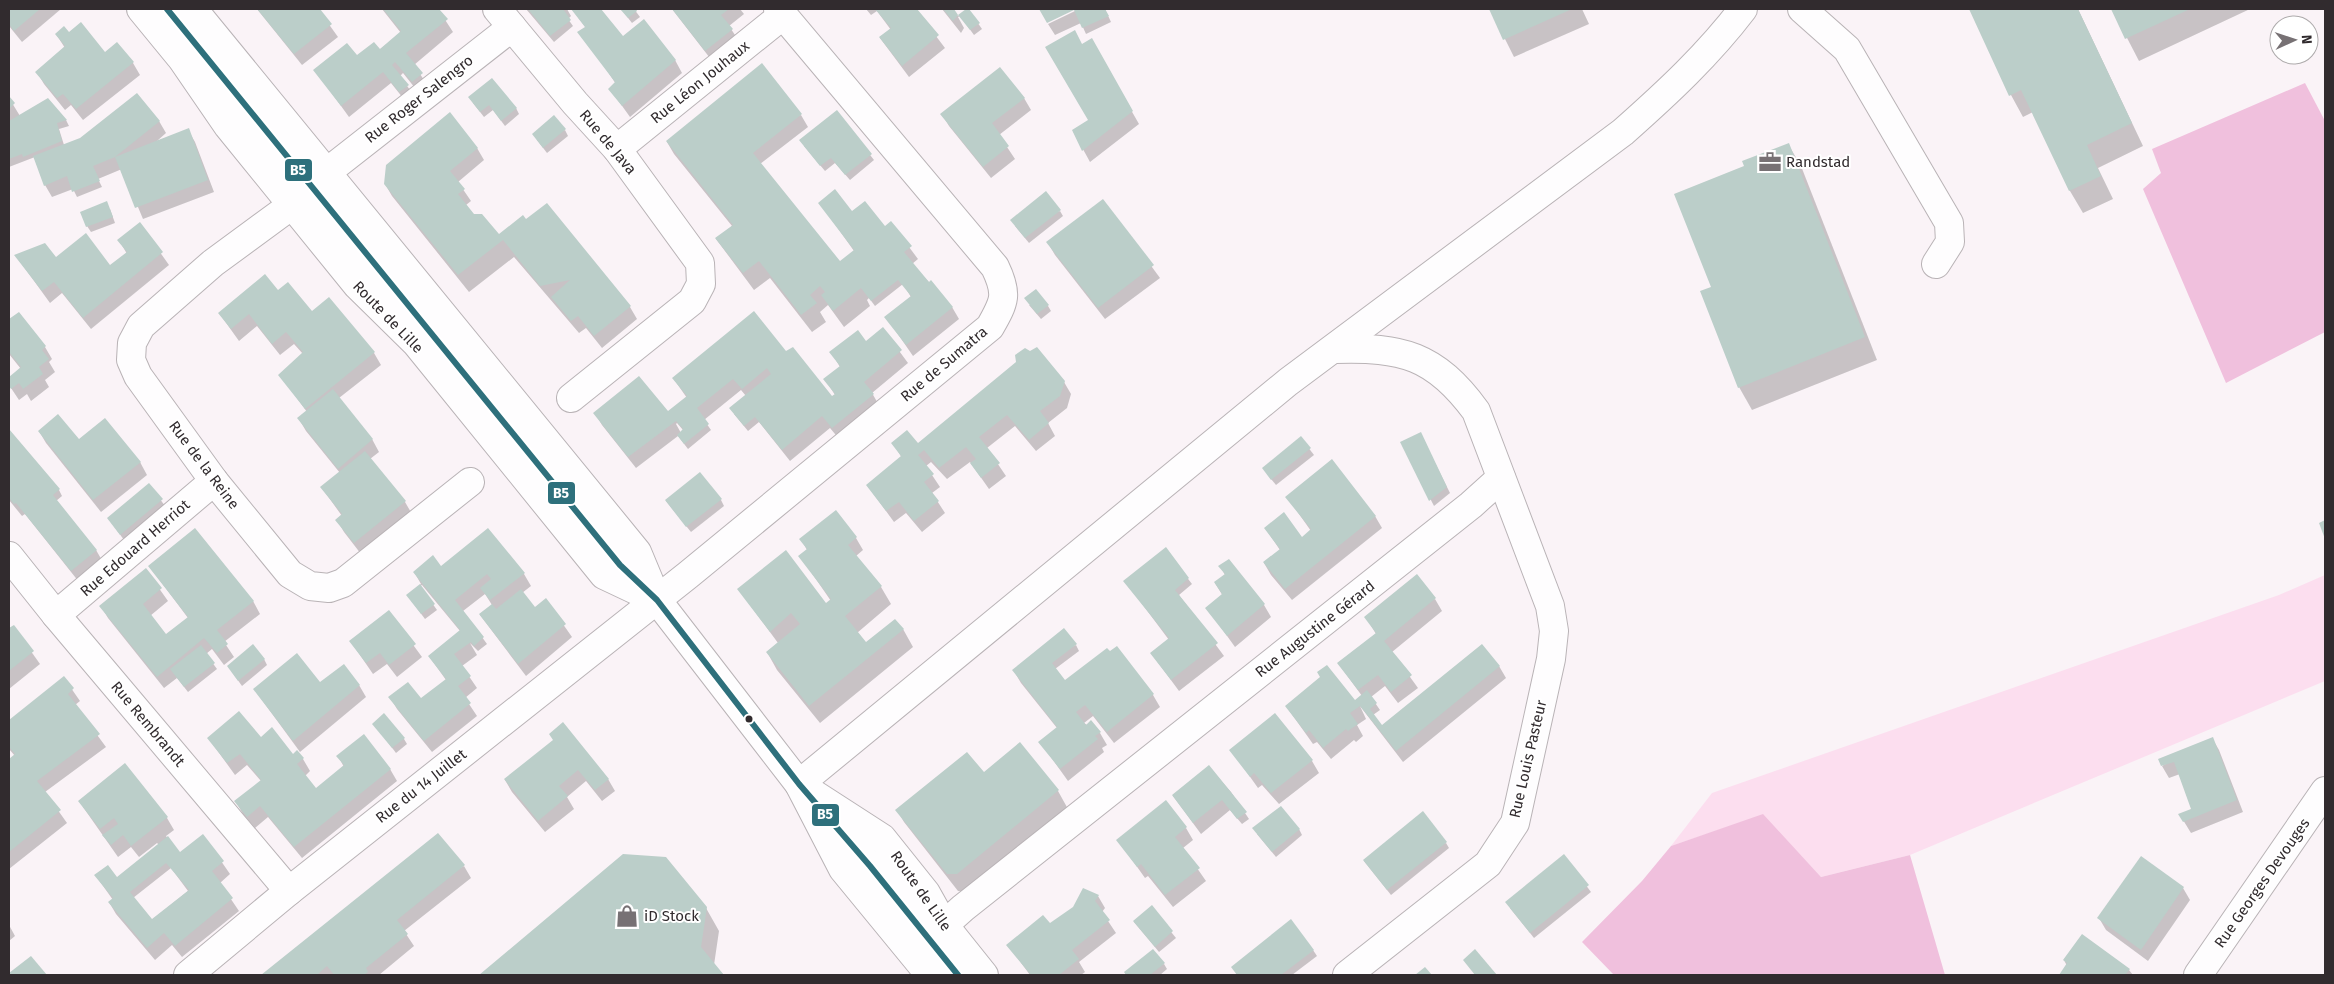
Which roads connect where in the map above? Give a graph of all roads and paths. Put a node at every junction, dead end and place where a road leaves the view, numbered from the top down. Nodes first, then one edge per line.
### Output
1 (142, 9) edge
2 (167, 9) edge
3 (194, 9) edge
4 (1743, 9) edge
5 (1802, 9) edge
6 (781, 12) edge
7 (504, 18) edge
8 (617, 149) junction
9 (327, 172) junction
10 (292, 205) junction
11 (1936, 264) dead end
12 (1335, 349) junction
13 (571, 398) dead end
14 (1501, 478) junction
15 (214, 480) junction
16 (470, 482) dead end
17 (9, 556) edge
18 (657, 600) junction
19 (56, 616) junction
20 (799, 784) junction
21 (2325, 791) edge
22 (288, 890) junction
23 (944, 925) junction
24 (188, 975) edge
25 (930, 975) edge
26 (958, 975) edge
27 (984, 975) edge
28 (1347, 975) edge
29 (2198, 975) edge

1 - 10 street, Route de Lille
2 - 18 street
3 - 9 street, Route de Lille
4 - 12 street
5 - 11 street
6 - 8 street, Rue Léon Jouhaux
6 - 18 street, Rue de Sumatra
7 - 8 street, Rue de Java
7 - 9 street, Rue Roger Salengro
8 - 13 street, Rue de Java
9 - 18 street, Route de Lille
10 - 15 street, Rue de la Reine
10 - 18 street, Route de Lille
12 - 14 street
12 - 20 street
14 - 23 street, Rue Augustine Gérard
14 - 28 street, Rue Louis Pasteur
15 - 16 street, Rue de la Reine
15 - 19 street, Rue Edouard Herriot
17 - 19 street, Rue Rembrandt
18 - 20 street, Route de Lille
18 - 22 street, Rue du 14 Juillet
19 - 22 street, Rue Rembrandt
20 - 23 street, Route de Lille
20 - 25 street, Route de Lille
20 - 26 street
21 - 29 street, Rue Georges Devouges
22 - 24 street, Rue du 14 Juillet
23 - 27 street, Route de Lille

